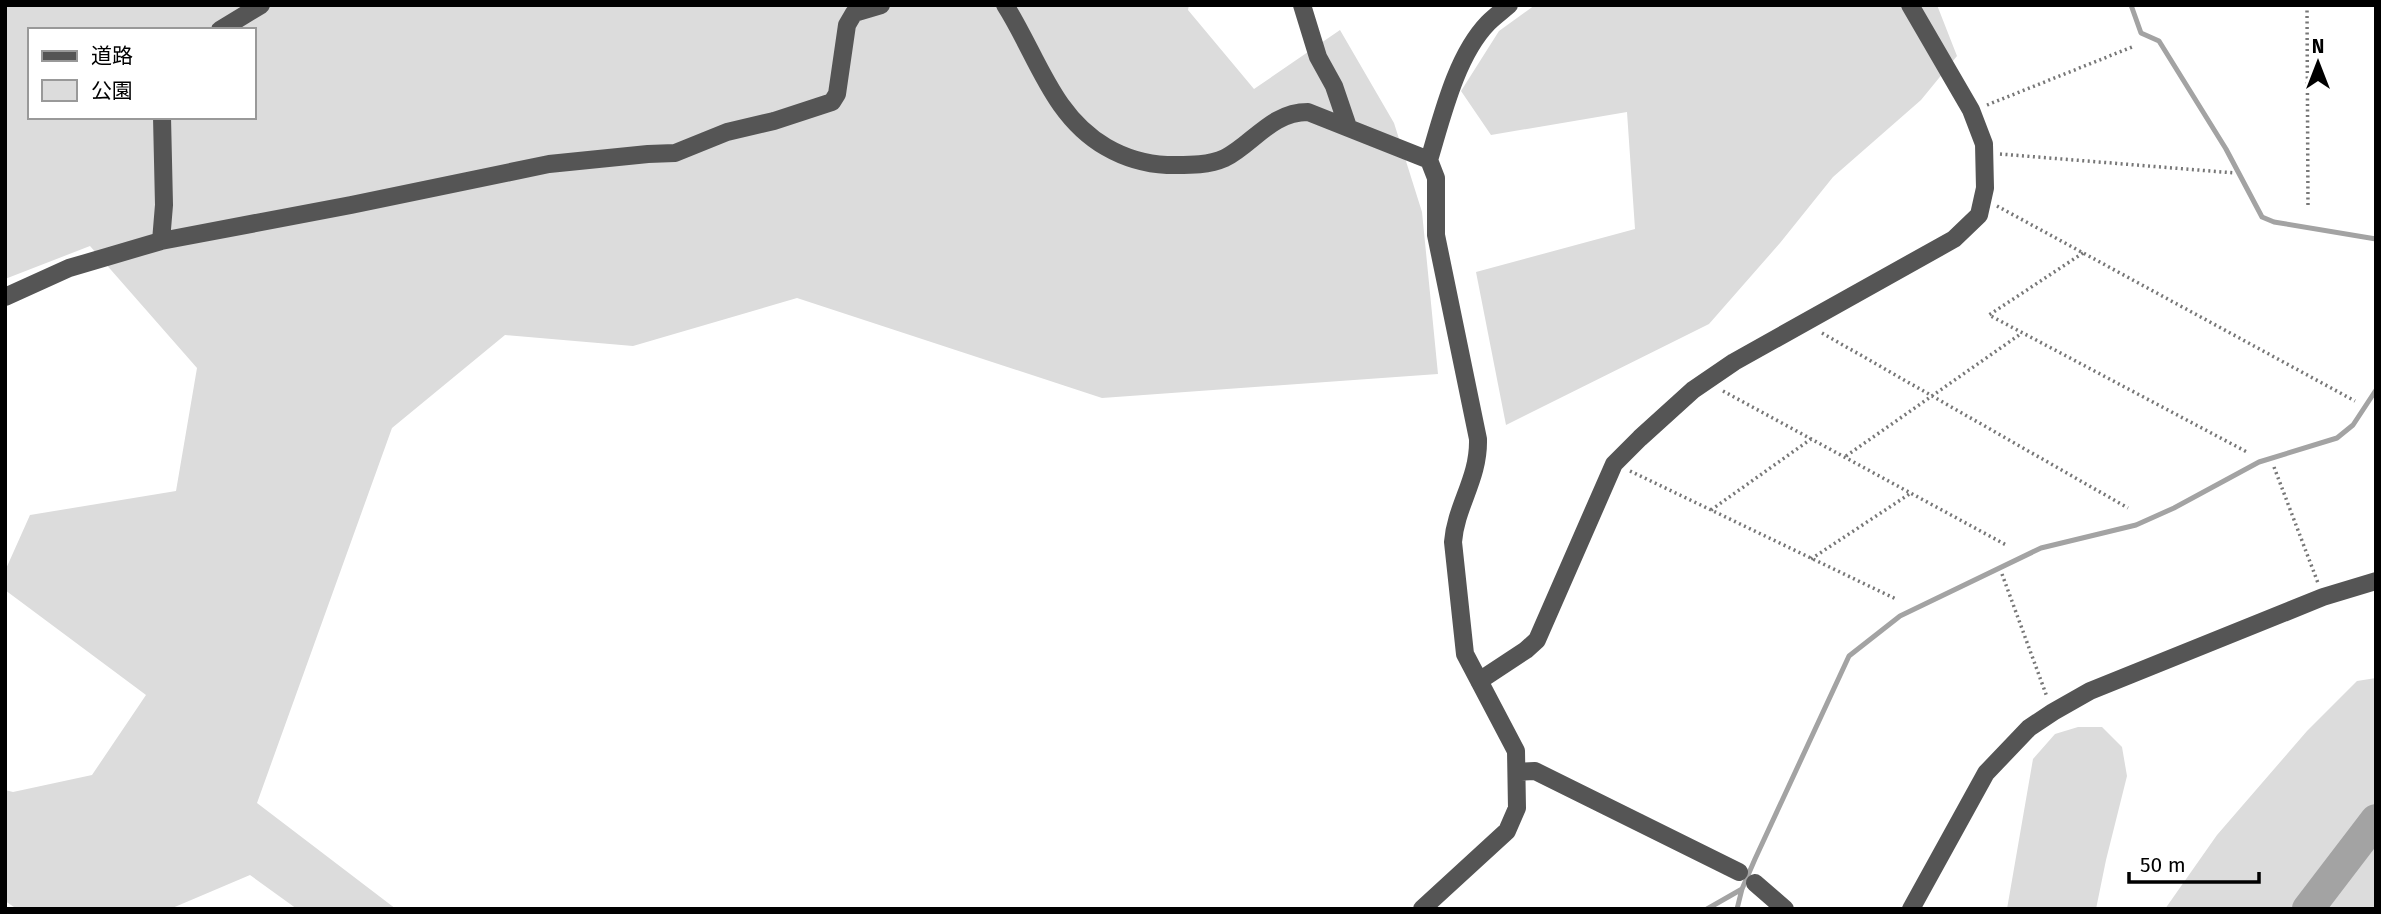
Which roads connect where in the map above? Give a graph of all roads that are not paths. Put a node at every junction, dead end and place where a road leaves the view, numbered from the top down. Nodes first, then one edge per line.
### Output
1 (261, 5) edge
2 (881, 5) edge
3 (1005, 5) edge
4 (1302, 5) edge
5 (1509, 5) edge
6 (1910, 5) edge
7 (223, 28) edge
8 (162, 119) edge
9 (1348, 127) junction
10 (1429, 160) junction
11 (162, 241) junction
12 (5, 297) edge
13 (2376, 581) edge
14 (1479, 681) junction
15 (1517, 772) junction
16 (1739, 872) dead end
17 (1755, 883) dead end
18 (1422, 909) edge
19 (1785, 909) edge
20 (1911, 909) edge

1 - 7 street
2 - 11 street
3 - 9 street
4 - 9 street
5 - 10 street
6 - 14 street
8 - 11 street
9 - 10 street
10 - 14 street
11 - 12 street
13 - 20 street
14 - 15 street
15 - 16 street
15 - 18 street
17 - 19 street

